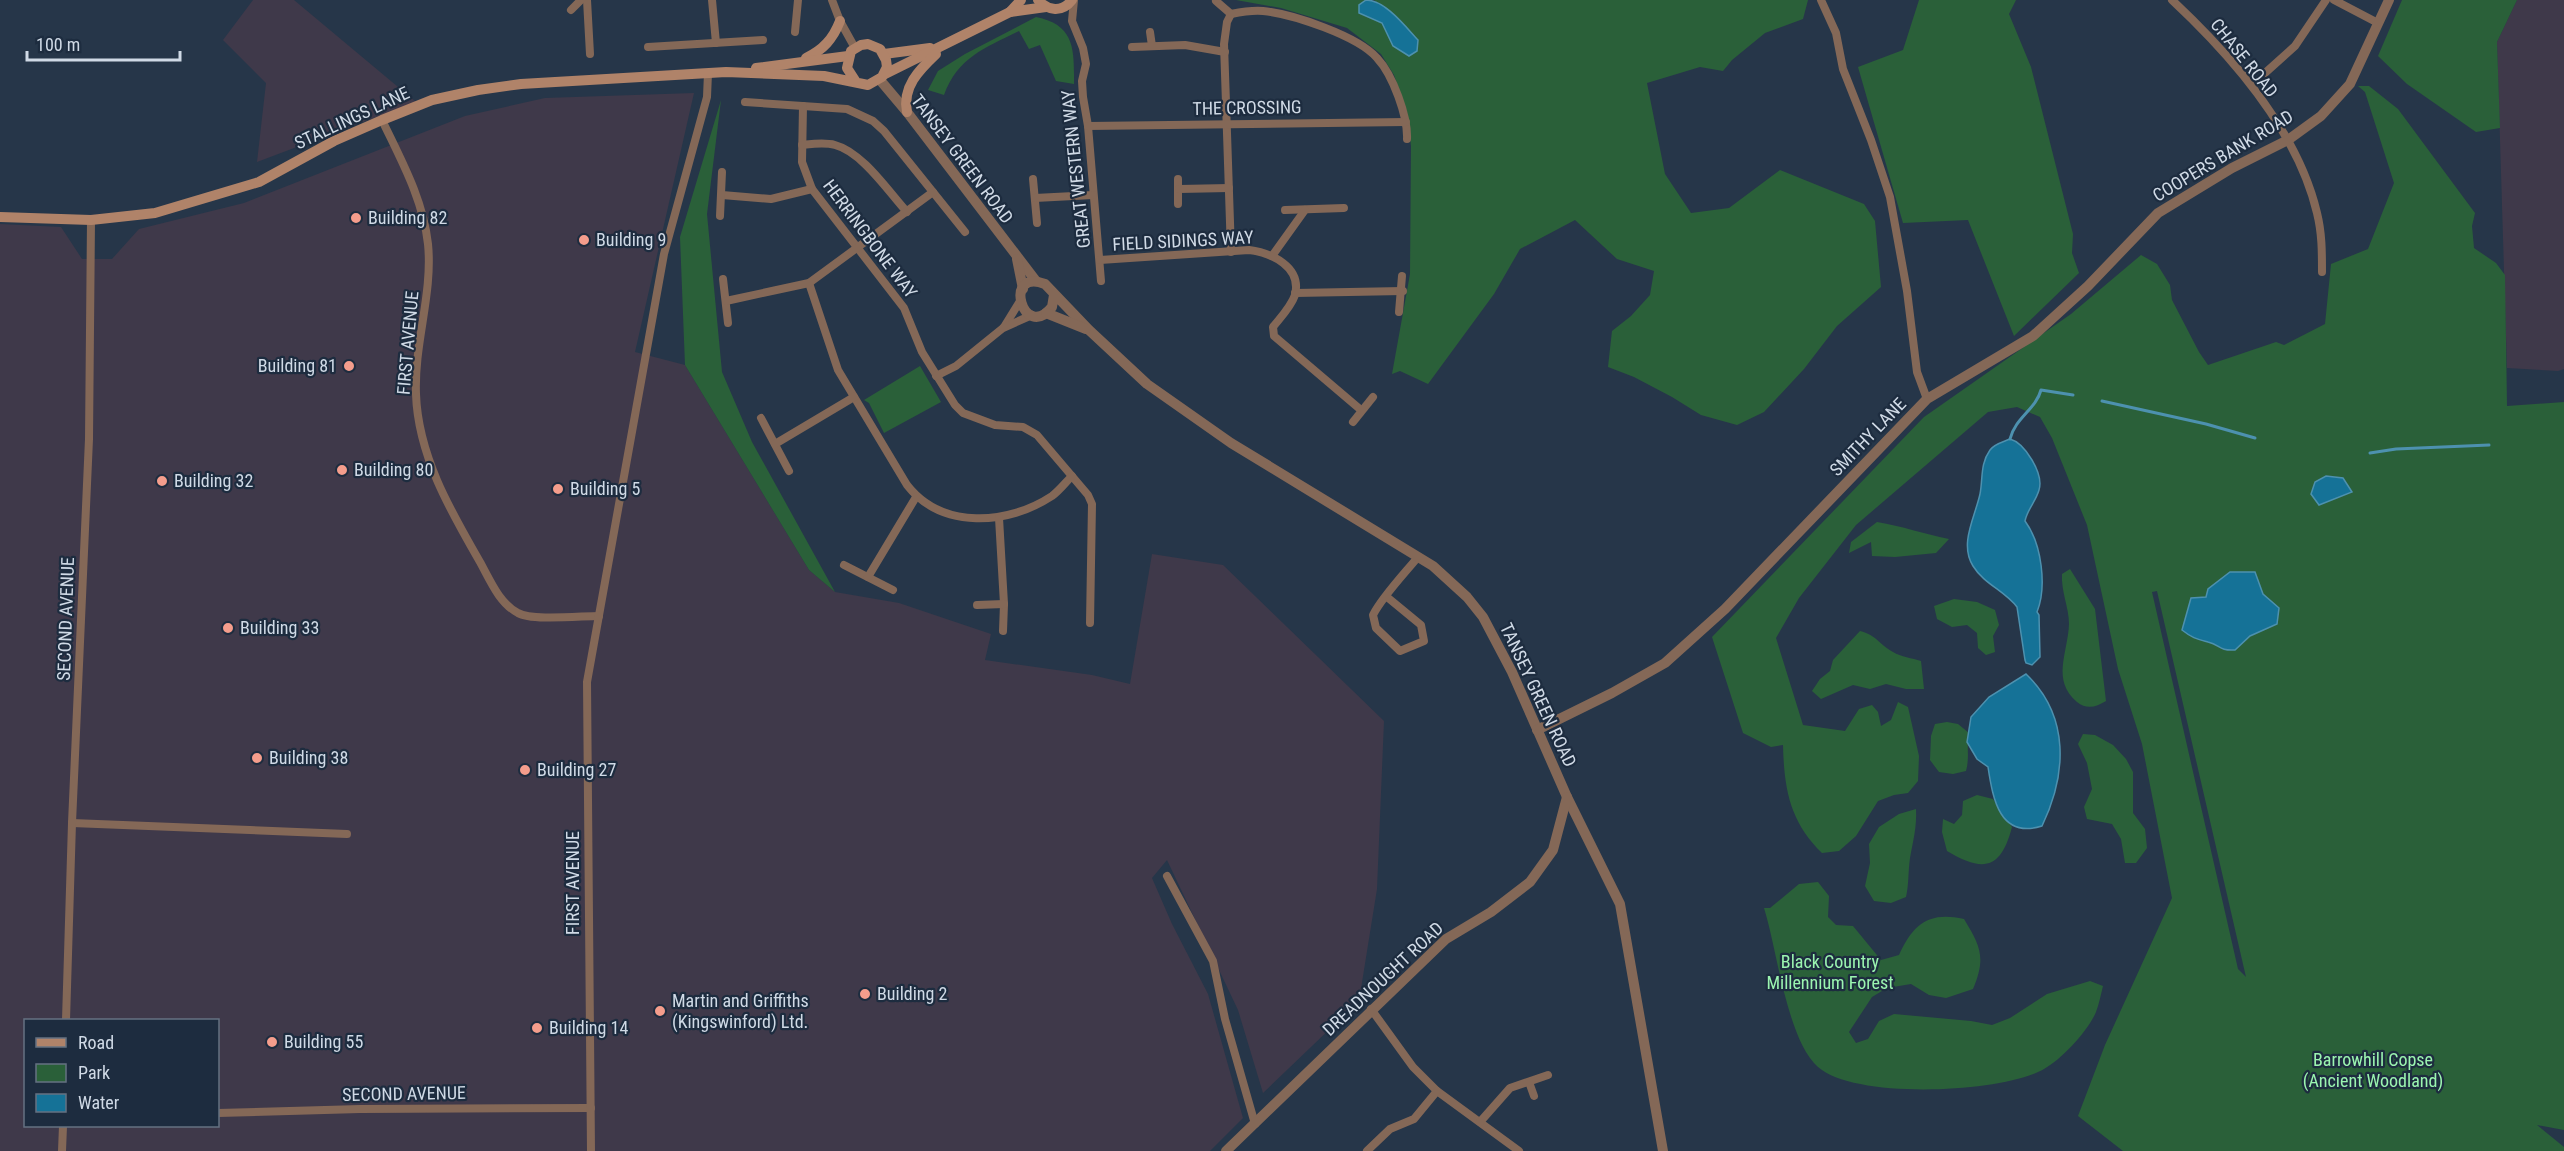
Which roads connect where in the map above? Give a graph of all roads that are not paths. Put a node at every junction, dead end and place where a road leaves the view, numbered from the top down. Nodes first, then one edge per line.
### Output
1 (581, 0) edge
2 (587, 0) edge
3 (712, 0) edge
4 (798, 0) edge
5 (832, 0) edge
6 (1021, 0) edge
7 (1073, 0) edge
8 (1821, 0) edge
9 (2172, 0) edge
10 (2326, 0) edge
11 (2334, 0) edge
12 (2388, 0) edge
13 (1216, 1) edge
14 (1046, 6) edge
15 (571, 10) dead end
16 (1010, 12) junction
17 (1231, 14) junction
18 (840, 21) junction
19 (1072, 21) junction
20 (2378, 23) junction
21 (795, 32) dead end
22 (1150, 32) dead end
23 (763, 40) dead end
24 (716, 43) junction
25 (1152, 46) junction
26 (648, 47) dead end
27 (942, 47) junction
28 (1132, 47) dead end
29 (852, 52) junction
30 (1225, 52) junction
31 (590, 54) dead end
32 (884, 54) junction
33 (798, 63) junction
34 (726, 72) junction
35 (708, 73) junction
36 (2265, 73) dead end
37 (882, 77) junction
38 (856, 82) junction
39 (745, 102) dead end
40 (803, 106) junction
41 (907, 112) junction
42 (382, 120) junction
43 (1406, 122) junction
44 (1226, 123) junction
45 (1088, 126) junction
46 (1407, 140) dead end
47 (2288, 140) junction
48 (801, 145) junction
49 (723, 172) dead end
50 (1033, 179) dead end
51 (1178, 179) dead end
52 (1229, 188) junction
53 (812, 189) junction
54 (1179, 189) junction
55 (933, 192) junction
56 (722, 195) junction
57 (1093, 195) junction
58 (1035, 198) junction
59 (1178, 204) dead end
60 (1344, 208) dead end
61 (1285, 210) dead end
62 (1305, 210) junction
63 (907, 212) junction
64 (720, 216) dead end
65 (0, 217) edge
66 (91, 219) junction
67 (1037, 223) dead end
68 (965, 232) dead end
69 (858, 248) junction
70 (1231, 252) junction
71 (1272, 256) junction
72 (1017, 259) junction
73 (1100, 260) junction
74 (2322, 272) dead end
75 (1402, 276) dead end
76 (723, 279) dead end
77 (1036, 281) junction
78 (1101, 281) dead end
79 (809, 283) junction
80 (1023, 289) junction
81 (1403, 291) junction
82 (1295, 293) junction
83 (1054, 295) junction
84 (726, 301) junction
85 (1020, 302) junction
86 (1399, 312) dead end
87 (1046, 314) junction
88 (1032, 315) junction
89 (728, 323) dead end
90 (1003, 328) junction
91 (1089, 330) junction
92 (936, 376) junction
93 (854, 397) junction
94 (1372, 398) dead end
95 (1927, 399) junction
96 (1361, 410) junction
97 (761, 418) dead end
98 (1353, 422) dead end
99 (775, 444) junction
100 (789, 471) dead end
101 (1072, 476) junction
102 (916, 497) junction
103 (999, 518) junction
104 (1418, 557) junction
105 (844, 565) dead end
106 (868, 577) junction
107 (893, 590) dead end
108 (1387, 597) junction
109 (1004, 604) junction
110 (977, 605) dead end
111 (599, 616) junction
112 (1090, 623) dead end
113 (1003, 631) dead end
114 (1537, 730) junction
115 (1568, 797) junction
116 (72, 823) junction
117 (347, 834) dead end
118 (1167, 876) dead end
119 (1371, 1009) junction
120 (66, 1019) edge
121 (1548, 1075) dead end
122 (1529, 1082) junction
123 (1437, 1091) junction
124 (1534, 1096) dead end
125 (591, 1108) junction
126 (219, 1113) edge
127 (1480, 1122) junction
128 (1255, 1124) junction
129 (63, 1127) edge
130 (62, 1151) edge
131 (591, 1151) edge
132 (1226, 1151) edge
133 (1367, 1151) edge
134 (1519, 1151) edge
135 (1664, 1151) edge

1 - 15 street
2 - 31 street
3 - 24 street
4 - 21 street
5 - 18 street
6 - 16 main road
7 - 14 main road
7 - 19 street
8 - 95 street, SMITHY LANE
9 - 47 street, CHASE ROAD
10 - 36 street
11 - 20 street
12 - 20 street, COOPERS BANK ROAD
13 - 17 street
14 - 16 main road
14 - 19 street
16 - 27 main road
17 - 30 street
17 - 43 street
18 - 29 street
18 - 33 main road
19 - 45 street, GREAT WESTERN WAY
20 - 47 street, COOPERS BANK ROAD
22 - 25 street
23 - 24 street
24 - 26 street
25 - 28 street
25 - 30 street
27 - 32 main road
27 - 37 main road
27 - 41 main road
29 - 32 main road
29 - 33 main road
29 - 38 main road
30 - 44 street
32 - 37 main road
33 - 34 main road
34 - 35 main road, STALLINGS LANE
34 - 38 main road
35 - 42 main road, STALLINGS LANE
35 - 111 street, FIRST AVENUE
37 - 38 main road
37 - 41 street, TANSEY GREEN ROAD
39 - 40 street
40 - 48 street, HERRINGBONE WAY
40 - 55 street
41 - 72 street, TANSEY GREEN ROAD
42 - 66 main road, STALLINGS LANE
42 - 111 street, FIRST AVENUE
43 - 44 street, THE CROSSING
43 - 46 street
44 - 45 street, THE CROSSING
44 - 52 street
45 - 57 street, GREAT WESTERN WAY
47 - 74 street, CHASE ROAD
47 - 95 street, COOPERS BANK ROAD
48 - 53 street, HERRINGBONE WAY
48 - 63 street
49 - 56 street
50 - 58 street
51 - 54 street
52 - 54 street
52 - 70 street
53 - 56 street
53 - 69 street, HERRINGBONE WAY
54 - 59 street
55 - 63 street
55 - 68 street
56 - 64 street
57 - 58 street
57 - 73 street, GREAT WESTERN WAY
58 - 67 street
60 - 62 street
61 - 62 street
62 - 71 street
63 - 69 street
65 - 66 main road, STALLINGS LANE
66 - 116 street, SECOND AVENUE
69 - 79 street
69 - 92 street, HERRINGBONE WAY
70 - 71 street, FIELD SIDINGS WAY
70 - 73 street, FIELD SIDINGS WAY
71 - 82 street, FIELD SIDINGS WAY
72 - 77 street, TANSEY GREEN ROAD
72 - 80 street, TANSEY GREEN ROAD
73 - 78 street, GREAT WESTERN WAY
75 - 81 street
76 - 84 street
77 - 80 street
77 - 83 street, TANSEY GREEN ROAD
79 - 84 street
79 - 93 street
80 - 85 street, TANSEY GREEN ROAD
81 - 82 street
81 - 86 street
82 - 96 street
83 - 87 street
83 - 91 street, TANSEY GREEN ROAD
84 - 89 street
85 - 88 street
85 - 90 street
87 - 88 street, TANSEY GREEN ROAD
87 - 91 street, TANSEY GREEN ROAD
88 - 90 street
90 - 92 street
91 - 104 street, TANSEY GREEN ROAD
92 - 101 street, HERRINGBONE WAY
93 - 99 street
93 - 102 street
94 - 96 street
95 - 114 street, SMITHY LANE
96 - 98 street
97 - 99 street
99 - 100 street
101 - 103 street
101 - 112 street, HERRINGBONE WAY
102 - 103 street
102 - 106 street
103 - 109 street
104 - 108 street
104 - 114 street, TANSEY GREEN ROAD
105 - 106 street
106 - 107 street
108 - 108 street
109 - 110 street
109 - 113 street
111 - 125 street, FIRST AVENUE
114 - 115 street, TANSEY GREEN ROAD
115 - 119 street, DREADNOUGHT ROAD
115 - 135 street, TANSEY GREEN ROAD
116 - 117 street
116 - 120 street, SECOND AVENUE
118 - 128 street
119 - 123 street
119 - 128 street, DREADNOUGHT ROAD
121 - 122 street
122 - 124 street
122 - 127 street
123 - 127 street
123 - 133 street
125 - 126 street, SECOND AVENUE
125 - 131 street, FIRST AVENUE
127 - 134 street
128 - 132 street, DREADNOUGHT ROAD
129 - 130 street

